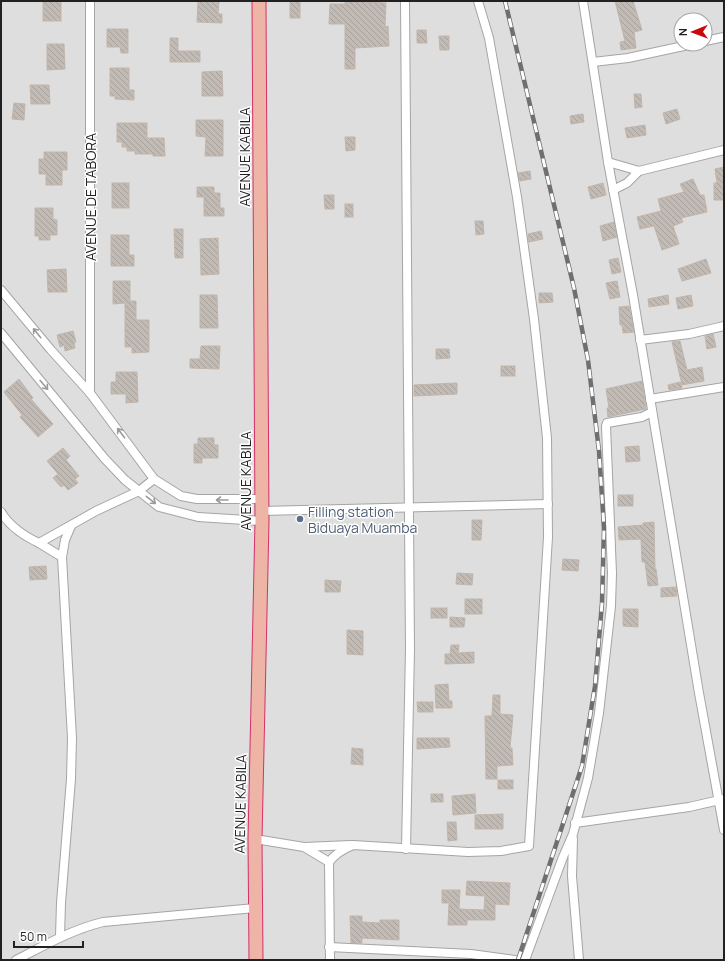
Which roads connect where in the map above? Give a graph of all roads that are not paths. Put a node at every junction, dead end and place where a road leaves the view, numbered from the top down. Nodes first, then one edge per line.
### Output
1 (90, 1) edge
2 (259, 1) edge
3 (404, 1) edge
4 (478, 1) edge
5 (583, 1) edge
6 (724, 37) edge
7 (713, 39) edge
8 (673, 48) edge
9 (593, 62) junction
10 (724, 150) edge
11 (608, 162) junction
12 (638, 171) junction
13 (613, 190) junction
14 (1, 290) edge
15 (724, 326) edge
16 (1, 333) edge
17 (640, 340) junction
18 (724, 387) edge
19 (90, 393) junction
20 (650, 399) junction
21 (652, 412) junction
22 (154, 479) junction
23 (139, 491) junction
24 (548, 504) junction
25 (409, 507) junction
26 (261, 510) junction
27 (1, 512) edge
28 (71, 526) junction
29 (40, 543) junction
30 (62, 557) junction
31 (721, 800) edge
32 (575, 823) junction
33 (724, 830) edge
34 (573, 834) junction
35 (255, 838) junction
36 (354, 845) junction
37 (304, 847) junction
38 (406, 849) junction
39 (329, 862) junction
40 (255, 908) junction
41 (60, 936) junction
42 (329, 947) junction
43 (16, 960) edge
44 (256, 960) edge
45 (330, 960) edge
46 (515, 960) edge
47 (525, 960) edge
48 (579, 960) edge

1 - 19 street, AVENUE DE TABORA
2 - 26 highway, AVENUE KABILA
3 - 25 street
4 - 24 street
5 - 9 street
6 - 7 street
8 - 9 street
9 - 11 street
10 - 12 street
11 - 12 street
11 - 13 street
12 - 13 street
13 - 17 street
19 -> 14 street
15 - 17 street
16 -> 23 street
17 - 20 street
18 - 20 street
22 -> 19 street
20 - 21 street
21 - 31 street
21 - 32 street
22 - 23 street
26 -> 22 street
23 -> 26 street
23 - 28 street
24 - 25 street
24 - 38 street
25 - 26 street
25 - 38 street
26 - 35 highway, AVENUE KABILA
27 - 29 street
28 - 29 street
28 - 30 street
29 - 30 street
30 - 41 street
31 - 32 street
31 - 33 street
32 - 34 street
34 - 47 street
34 - 48 street
35 - 37 street
35 - 40 highway, AVENUE KABILA
36 - 37 street
36 - 38 street
36 - 39 street
37 - 39 street
39 - 42 street
40 - 41 street
40 - 44 highway, AVENUE KABILA
41 - 43 street
42 - 45 street
42 - 46 street

